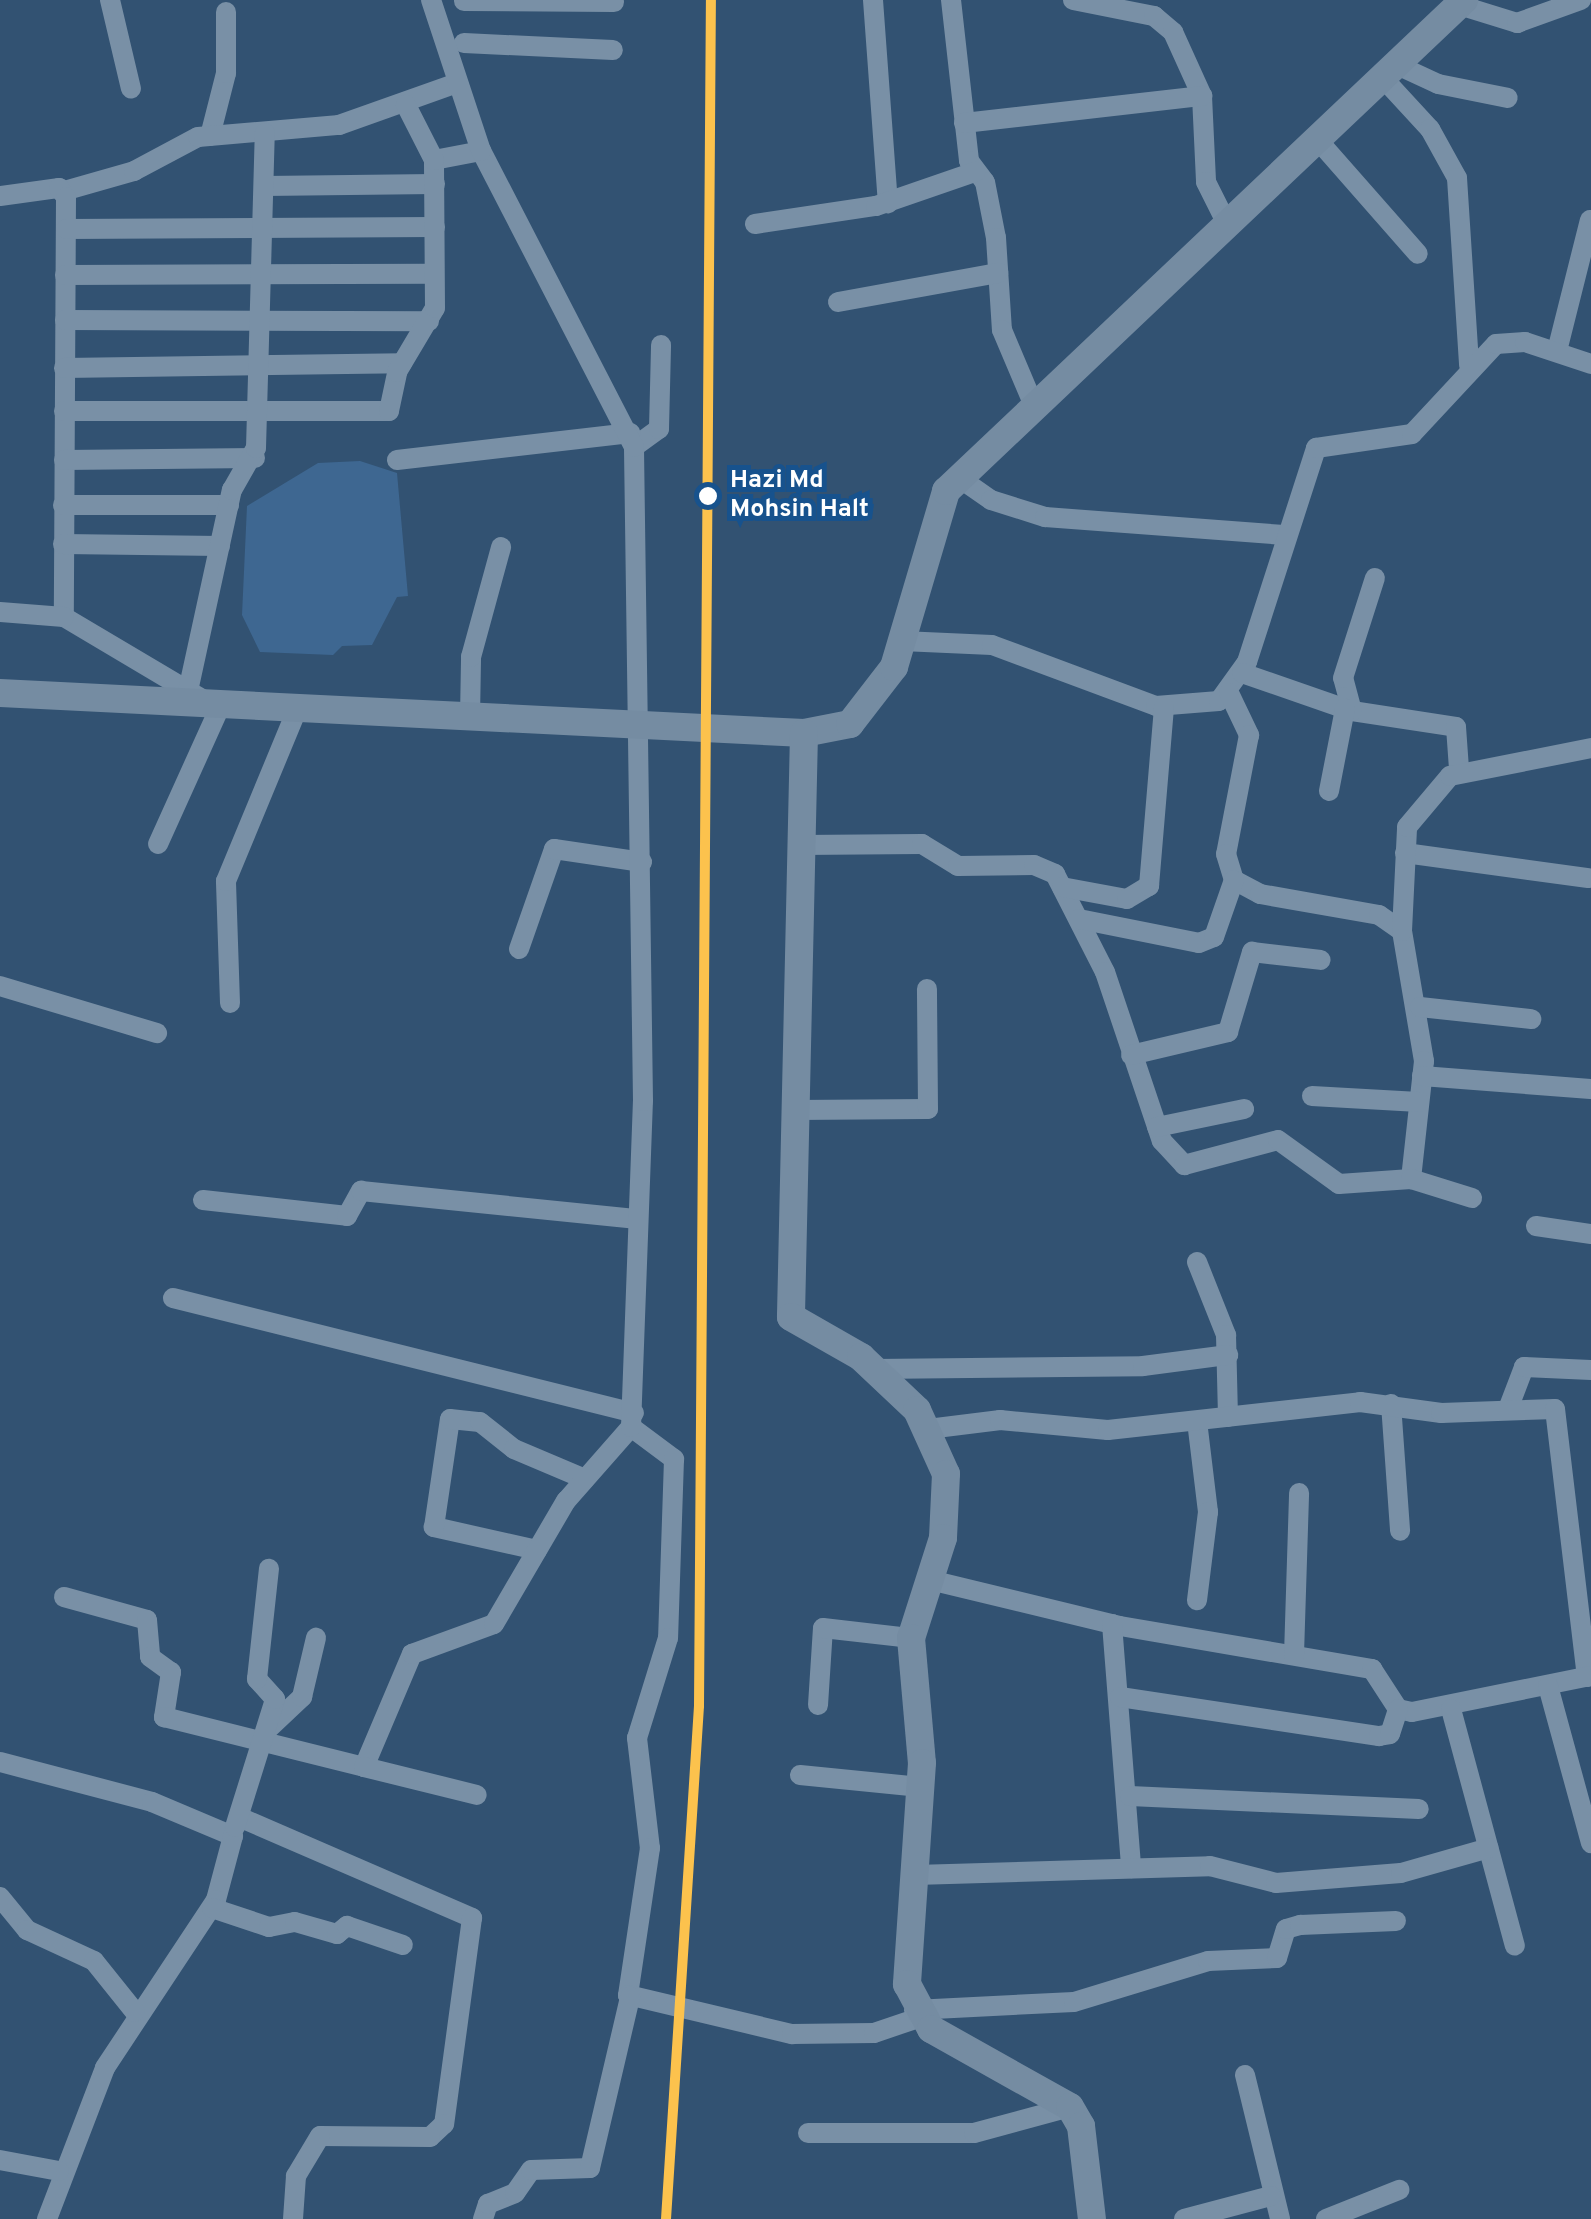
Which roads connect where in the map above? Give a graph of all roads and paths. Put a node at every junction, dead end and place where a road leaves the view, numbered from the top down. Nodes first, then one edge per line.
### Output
1 (110, 0) edge
2 (430, 0) edge
3 (872, 0) edge
4 (951, 0) edge
5 (1072, 0) edge
6 (1165, 0) edge
7 (1580, 0) edge
8 (464, 1) edge
9 (614, 2) edge
10 (1461, 3) edge
11 (226, 12) dead end
12 (1164, 22) junction
13 (464, 43) junction
14 (613, 50) dead end
15 (1388, 70) junction
16 (456, 78) junction
17 (130, 89) dead end
18 (1202, 96) junction
19 (1508, 98) dead end
20 (406, 104) junction
21 (964, 122) junction
22 (265, 133) junction
23 (210, 136) junction
24 (1316, 138) junction
25 (481, 151) junction
26 (434, 160) junction
27 (975, 172) junction
28 (435, 184) junction
29 (264, 186) junction
30 (64, 191) junction
31 (0, 196) edge
32 (888, 203) junction
33 (1590, 220) edge
34 (1226, 222) junction
35 (755, 224) dead end
36 (435, 227) junction
37 (66, 230) junction
38 (263, 232) junction
39 (1418, 254) dead end
40 (262, 272) junction
41 (998, 273) junction
42 (433, 274) junction
43 (65, 275) junction
44 (838, 302) dead end
45 (65, 320) junction
46 (429, 322) junction
47 (261, 324) junction
48 (661, 345) dead end
49 (1557, 351) junction
50 (402, 363) junction
51 (1591, 364) edge
52 (260, 365) junction
53 (1470, 366) junction
54 (64, 368) junction
55 (1032, 401) junction
56 (64, 411) junction
57 (258, 414) junction
58 (632, 440) junction
59 (255, 458) junction
60 (64, 460) junction
61 (397, 460) dead end
62 (958, 477) junction
63 (63, 505) junction
64 (229, 505) junction
65 (1288, 535) junction
66 (63, 544) junction
67 (220, 546) junction
68 (501, 547) dead end
69 (1375, 578) dead end
70 (0, 612) edge
71 (64, 617) junction
72 (902, 640) junction
73 (1242, 673) junction
74 (188, 691) junction
75 (0, 693) edge
76 (1230, 693) junction
77 (1164, 708) junction
78 (220, 709) junction
79 (1349, 710) junction
80 (296, 712) junction
81 (470, 716) junction
82 (638, 721) junction
83 (804, 733) junction
84 (1591, 748) edge
85 (1459, 769) junction
86 (1330, 791) dead end
87 (158, 844) dead end
88 (802, 845) junction
89 (1405, 853) junction
90 (642, 862) junction
91 (1588, 878) dead end
92 (1234, 880) junction
93 (1062, 886) junction
94 (1079, 919) junction
95 (1402, 932) junction
96 (520, 949) dead end
97 (1321, 960) dead end
98 (0, 986) edge
99 (927, 989) dead end
100 (230, 1002) dead end
101 (1420, 1007) junction
102 (1532, 1019) dead end
103 (157, 1032) dead end
104 (1131, 1055) junction
105 (1422, 1076) junction
106 (1591, 1089) edge
107 (1312, 1096) dead end
108 (1419, 1102) junction
109 (796, 1110) junction
110 (1244, 1110) dead end
111 (1157, 1127) junction
112 (1411, 1179) junction
113 (1472, 1198) dead end
114 (202, 1200) dead end
115 (638, 1220) junction
116 (1536, 1226) dead end
117 (1591, 1234) edge
118 (1196, 1262) dead end
119 (173, 1298) dead end
120 (1228, 1355) junction
121 (874, 1369) junction
122 (1591, 1370) edge
123 (1392, 1404) junction
124 (1508, 1408) junction
125 (1228, 1417) junction
126 (633, 1420) junction
127 (1197, 1421) junction
128 (928, 1429) junction
129 (585, 1479) junction
130 (1298, 1493) dead end
131 (1400, 1531) dead end
132 (537, 1550) junction
133 (269, 1569) dead end
134 (930, 1580) junction
135 (64, 1597) dead end
136 (1197, 1600) dead end
137 (1112, 1624) junction
138 (316, 1638) dead end
139 (911, 1638) junction
140 (1294, 1655) junction
141 (1589, 1677) edge
142 (1548, 1686) junction
143 (1120, 1697) junction
144 (818, 1705) dead end
145 (1451, 1708) junction
146 (1398, 1709) junction
147 (264, 1737) junction
148 (0, 1762) edge
149 (364, 1767) junction
150 (800, 1774) dead end
151 (920, 1788) junction
152 (476, 1794) dead end
153 (1130, 1796) junction
154 (1419, 1810) dead end
155 (236, 1826) junction
156 (1591, 1843) edge
157 (1488, 1848) junction
158 (1131, 1868) junction
159 (914, 1874) junction
160 (0, 1897) edge
161 (212, 1908) junction
162 (1396, 1921) dead end
163 (403, 1944) dead end
164 (1515, 1946) dead end
165 (630, 1997) junction
166 (135, 2012) junction
167 (916, 2014) junction
168 (1246, 2075) dead end
169 (1070, 2108) junction
170 (808, 2132) dead end
171 (0, 2160) edge
172 (59, 2171) junction
173 (1399, 2190) dead end
174 (1271, 2196) junction
175 (47, 2219) edge
176 (293, 2219) edge
177 (483, 2219) edge
178 (1092, 2219) edge
179 (1184, 2219) edge
180 (1280, 2219) edge
181 (1326, 2219) edge

1 - 17 street
2 - 16 street
3 - 32 street
4 - 21 street
5 - 12 street
6 - 12 street
7 - 10 street
8 - 9 street
8 - 13 street
10 - 15 street
11 - 23 street
12 - 18 street
13 - 14 street
13 - 16 street
15 - 19 street
15 - 24 street
15 - 53 street
16 - 20 street
16 - 25 street
18 - 21 street
18 - 34 street
20 - 22 street
20 - 26 street
21 - 27 street
22 - 23 street
22 - 29 street
23 - 30 street
24 - 34 street
24 - 39 street
25 - 26 street
25 - 58 street
26 - 28 street
27 - 32 street
27 - 41 street
28 - 29 street
28 - 36 street
29 - 38 street
30 - 31 street
30 - 37 street
32 - 35 street
33 - 49 street
34 - 55 street
36 - 38 street
36 - 42 street
37 - 38 street
37 - 43 street
38 - 40 street
40 - 42 street
40 - 43 street
40 - 47 street
41 - 44 street
41 - 55 street
42 - 46 street
43 - 45 street
45 - 47 street
45 - 54 street
46 - 47 street
46 - 50 street
47 - 52 street
48 - 58 street
49 - 51 street
49 - 53 street
50 - 52 street
50 - 57 street
52 - 54 street
52 - 57 street
53 - 65 street
54 - 56 street
55 - 62 street
56 - 57 street
56 - 60 street
57 - 59 street
58 - 61 street
58 - 82 street
59 - 60 street
59 - 64 street
60 - 63 street
62 - 65 street
62 - 72 street
63 - 64 street
63 - 66 street
64 - 67 street
65 - 73 street
66 - 67 street
66 - 71 street
67 - 74 street
68 - 81 street
69 - 79 street
70 - 71 street
71 - 74 street
72 - 77 street
72 - 83 street
73 - 76 street
73 - 79 street
74 - 78 street
75 - 78 street
76 - 77 street
76 - 92 street
77 - 93 street
78 - 80 street
78 - 87 street
79 - 85 street
79 - 86 street
80 - 81 street
80 - 100 street
81 - 82 street
82 - 83 street
82 - 90 street
83 - 88 street
84 - 85 street
85 - 89 street
88 - 93 street
88 - 109 street
89 - 91 street
89 - 95 street
90 - 96 street
90 - 115 street
92 - 94 street
92 - 95 street
93 - 94 street
94 - 104 street
95 - 101 street
97 - 104 street
98 - 103 street
99 - 109 street
101 - 102 street
101 - 105 street
104 - 111 street
105 - 106 street
105 - 108 street
107 - 108 street
108 - 112 street
109 - 121 street
110 - 111 street
111 - 112 street
112 - 113 street
114 - 115 street
115 - 126 street
116 - 117 street
118 - 120 street
119 - 126 street
120 - 121 street
120 - 125 street
121 - 128 street
122 - 124 street
123 - 124 street
123 - 125 street
123 - 131 street
124 - 141 street
125 - 127 street
126 - 129 street
126 - 165 street
127 - 128 street
127 - 136 street
128 - 134 street
129 - 132 street
129 - 132 street
130 - 140 street
132 - 149 street
133 - 147 street
134 - 137 street
134 - 139 street
135 - 147 street
137 - 140 street
137 - 143 street
138 - 147 street
139 - 144 street
139 - 151 street
140 - 146 street
141 - 142 street
142 - 145 street
142 - 156 street
143 - 146 street
143 - 153 street
145 - 146 street
145 - 157 street
147 - 149 street
147 - 155 street
148 - 155 street
149 - 152 street
150 - 151 street
151 - 159 street
153 - 154 street
153 - 158 street
155 - 161 street
155 - 176 street
157 - 158 street
157 - 164 street
158 - 159 street
159 - 167 street
160 - 166 street
161 - 163 street
161 - 166 street
162 - 167 street
165 - 167 street
165 - 177 street
166 - 172 street
167 - 169 street
168 - 174 street
169 - 170 street
169 - 178 street
171 - 172 street
172 - 175 street
173 - 181 street
174 - 179 street
174 - 180 street

